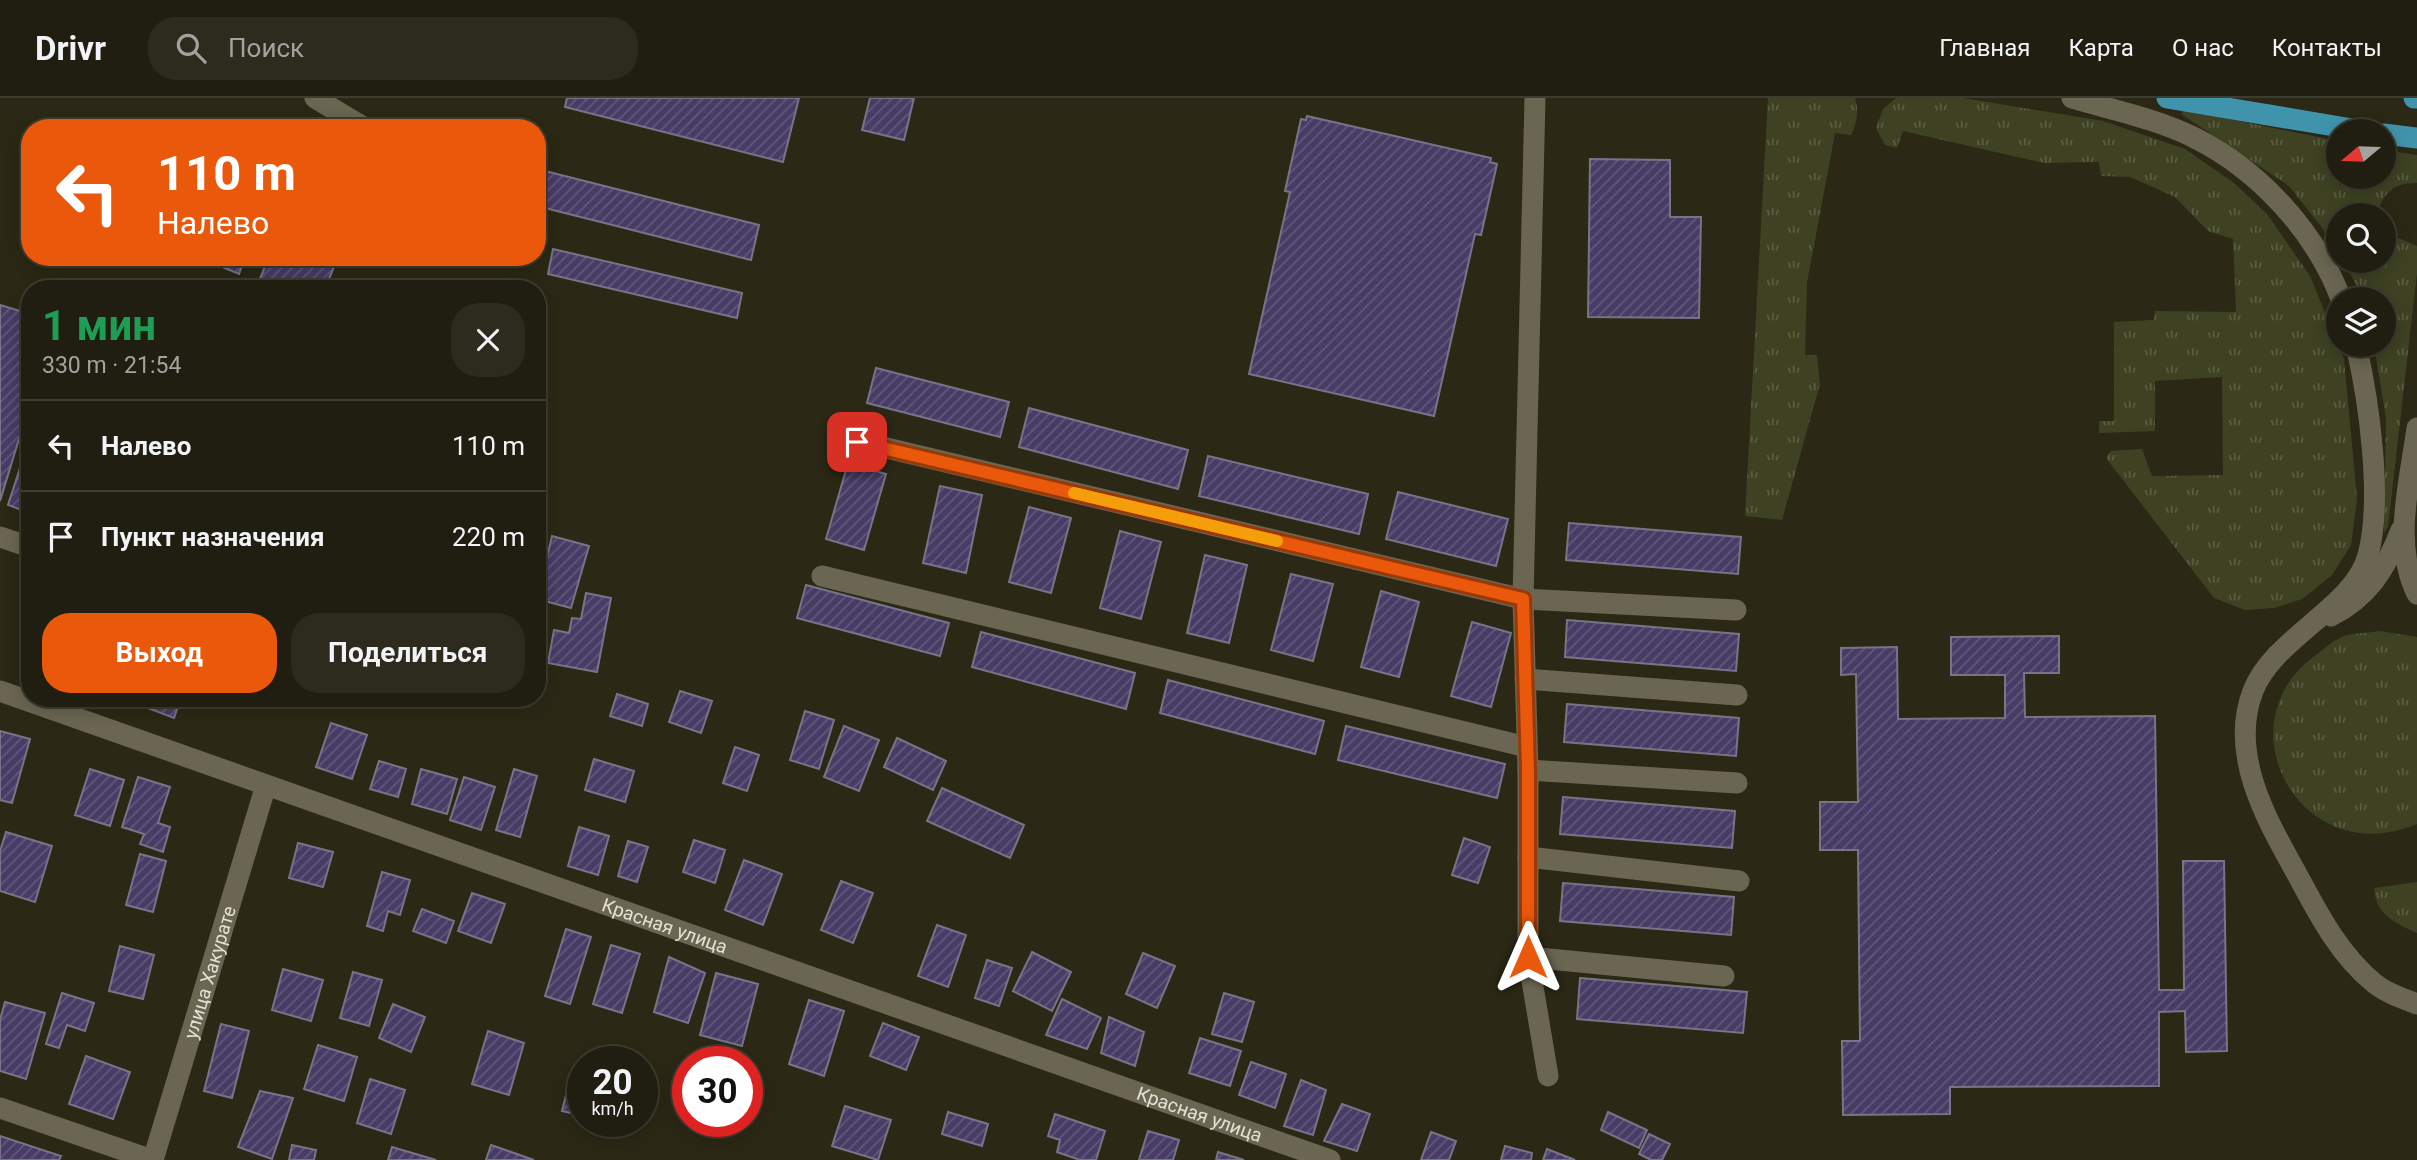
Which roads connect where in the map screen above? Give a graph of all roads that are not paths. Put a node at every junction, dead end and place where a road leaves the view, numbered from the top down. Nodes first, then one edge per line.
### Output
1 (315, 98) edge
2 (1535, 98) edge
3 (2072, 98) edge
4 (2167, 98) edge
5 (350, 119) edge
6 (2326, 125) edge
7 (2396, 135) edge
8 (2417, 138) edge
9 (2335, 287) edge
10 (2358, 357) edge
11 (2417, 428) edge
12 (857, 442) dead end
13 (2404, 524) junction
14 (0, 537) edge
15 (21, 544) edge
16 (822, 576) dead end
17 (2417, 594) edge
18 (1523, 599) junction
19 (1736, 610) dead end
20 (2301, 632) junction
21 (1525, 679) junction
22 (0, 691) edge
23 (1737, 695) dead end
24 (21, 698) edge
25 (45, 707) edge
26 (1527, 747) junction
27 (1528, 770) junction
28 (1737, 783) dead end
29 (266, 785) junction
30 (1528, 858) junction
31 (1738, 881) dead end
32 (1528, 957) junction
33 (1724, 976) dead end
34 (2417, 1004) edge
35 (1548, 1076) dead end
36 (0, 1108) edge
37 (152, 1160) edge
38 (1330, 1160) edge

1 - 5 street
2 - 18 street
3 - 9 street
4 - 6 highway
7 - 8 highway
10 - 20 street
11 - 13 street
12 - 18 street
13 - 17 street
13 - 20 street
14 - 15 street
16 - 26 street
18 - 19 street
18 - 21 street
20 - 34 street
21 - 23 street
21 - 26 street
22 - 24 street, Красная улица
25 - 29 street, Красная улица
26 - 27 street
27 - 28 street
27 - 30 street
29 - 37 street, улица Хакурате
29 - 38 street, Красная улица
30 - 31 street
30 - 32 street
32 - 33 street
32 - 35 street
36 - 37 street

